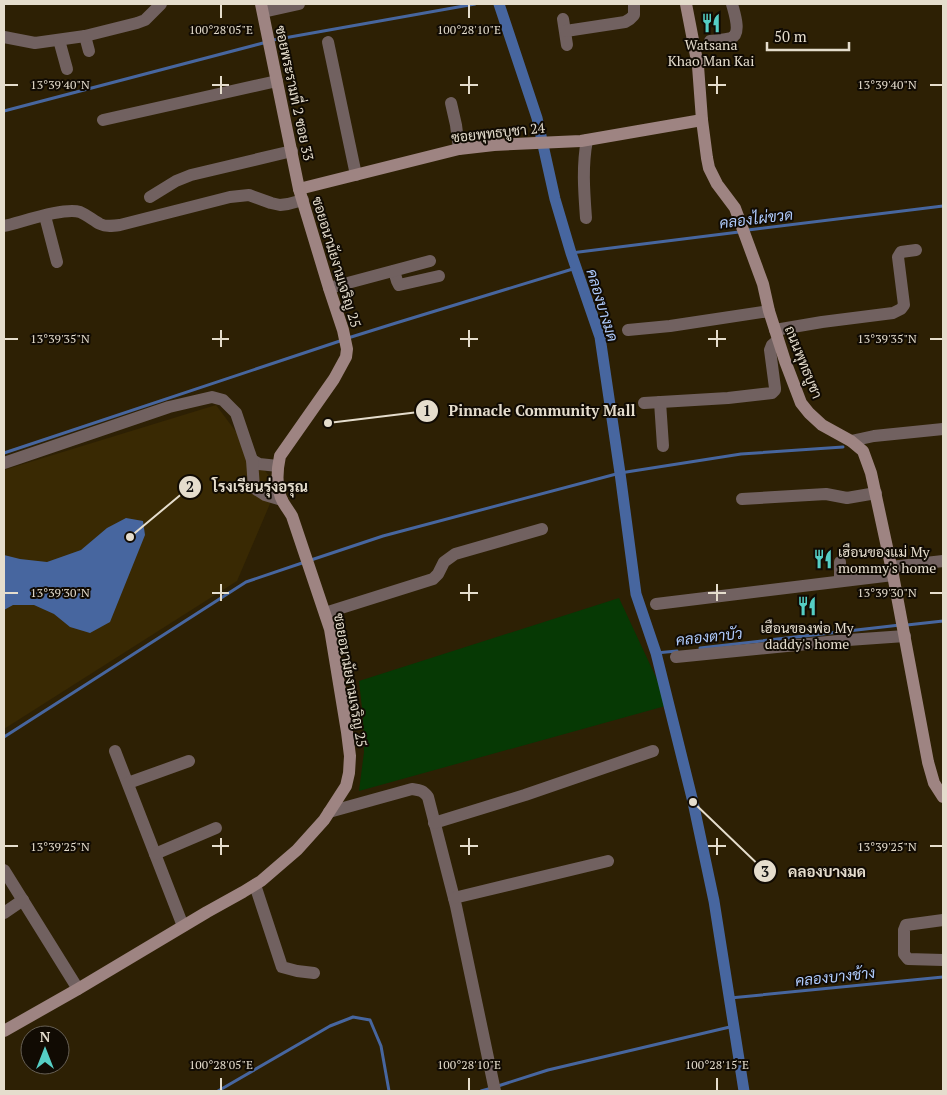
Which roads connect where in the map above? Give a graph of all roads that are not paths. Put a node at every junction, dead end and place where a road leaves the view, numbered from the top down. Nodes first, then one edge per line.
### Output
1 (161, 4) edge
2 (299, 4) edge
3 (634, 4) edge
4 (686, 4) edge
5 (736, 4) edge
6 (262, 8) edge
7 (85, 36) junction
8 (4, 38) edge
9 (59, 40) junction
10 (710, 41) dead end
11 (328, 42) dead end
12 (568, 45) dead end
13 (89, 51) dead end
14 (67, 69) dead end
15 (277, 81) junction
16 (451, 103) dead end
17 (103, 120) dead end
18 (702, 120) junction
19 (584, 140) junction
20 (459, 149) junction
21 (292, 151) junction
22 (356, 175) junction
23 (150, 198) dead end
24 (303, 199) junction
25 (44, 216) junction
26 (586, 218) dead end
27 (4, 226) edge
28 (916, 250) dead end
29 (430, 261) dead end
30 (57, 262) dead end
31 (394, 271) junction
32 (439, 276) dead end
33 (329, 288) junction
34 (768, 311) junction
35 (628, 330) dead end
36 (776, 335) junction
37 (644, 402) dead end
38 (660, 402) junction
39 (943, 429) edge
40 (851, 440) junction
41 (663, 446) dead end
42 (252, 460) junction
43 (4, 463) edge
44 (278, 466) junction
45 (876, 493) junction
46 (742, 499) dead end
47 (282, 500) junction
48 (542, 529) dead end
49 (943, 561) edge
50 (840, 562) dead end
51 (892, 571) junction
52 (840, 581) junction
53 (656, 604) dead end
54 (325, 613) junction
55 (903, 629) junction
56 (676, 657) dead end
57 (115, 751) dead end
58 (653, 751) dead end
59 (190, 761) dead end
60 (128, 783) junction
61 (943, 797) edge
62 (329, 812) junction
63 (434, 823) junction
64 (216, 828) dead end
65 (155, 854) junction
66 (608, 861) dead end
67 (4, 870) edge
68 (255, 885) junction
69 (454, 898) junction
70 (22, 900) junction
71 (4, 913) edge
72 (943, 920) edge
73 (183, 926) junction
74 (943, 960) edge
75 (314, 972) dead end
76 (78, 989) junction
77 (4, 1031) edge
78 (494, 1091) edge

1 - 7 street
2 - 6 street
3 - 12 street
4 - 18 street, ถนนพุทธบูชา
5 - 10 street
6 - 15 street, ซอยพระรามที่ 2 ซอย 33
7 - 9 street
7 - 13 street
8 - 9 street
9 - 14 street
11 - 22 street
15 - 17 street
15 - 21 street, ซอยพระรามที่ 2 ซอย 33
16 - 20 street
18 - 19 street, ซอยพุทธบูชา 24
18 - 34 street, ถนนพุทธบูชา
19 - 20 street, ซอยพุทธบูชา 24
19 - 26 street
20 - 22 street, ซอยพุทธบูชา 24
21 - 23 street
21 - 24 street, ซอยพระรามที่ 2 ซอย 33
22 - 24 street, ซอยพุทธบูชา 24
24 - 25 street
24 - 33 street, ซอยอนามัยงามเจริญ 25
25 - 27 street
25 - 30 street
28 - 36 street
29 - 31 street
31 - 32 street
31 - 33 street
33 - 44 street, ซอยอนามัยงามเจริญ 25
34 - 35 street
34 - 36 street, ถนนพุทธบูชา
36 - 38 street
36 - 40 street, ถนนพุทธบูชา
37 - 38 street
38 - 41 street
39 - 40 street
40 - 45 street, ถนนพุทธบูชา
42 - 43 street
42 - 44 street
42 - 47 street
44 - 47 street, ซอยอนามัยงามเจริญ 25
45 - 46 street
45 - 51 street, ถนนพุทธบูชา
47 - 54 street, ซอยอนามัยงามเจริญ 25
48 - 54 street
49 - 51 street
50 - 52 street
51 - 52 street
51 - 55 street, ถนนพุทธบูชา
52 - 53 street
54 - 62 street, ซอยอนามัยงามเจริญ 25
55 - 56 street
55 - 61 street, ถนนพุทธบูชา
57 - 60 street
58 - 63 street
59 - 60 street
60 - 65 street
62 - 63 street
62 - 68 street, ซอยอนามัยงามเจริญ 25
63 - 69 street
64 - 65 street
65 - 73 street
66 - 69 street
67 - 70 street
68 - 73 street, ซอยอนามัยงามเจริญ 25
68 - 75 street
69 - 78 street
70 - 71 street
70 - 76 street
72 - 74 street
73 - 76 street, ซอยอนามัยงามเจริญ 25
76 - 77 street, ซอยอนามัยงามเจริญ 25

